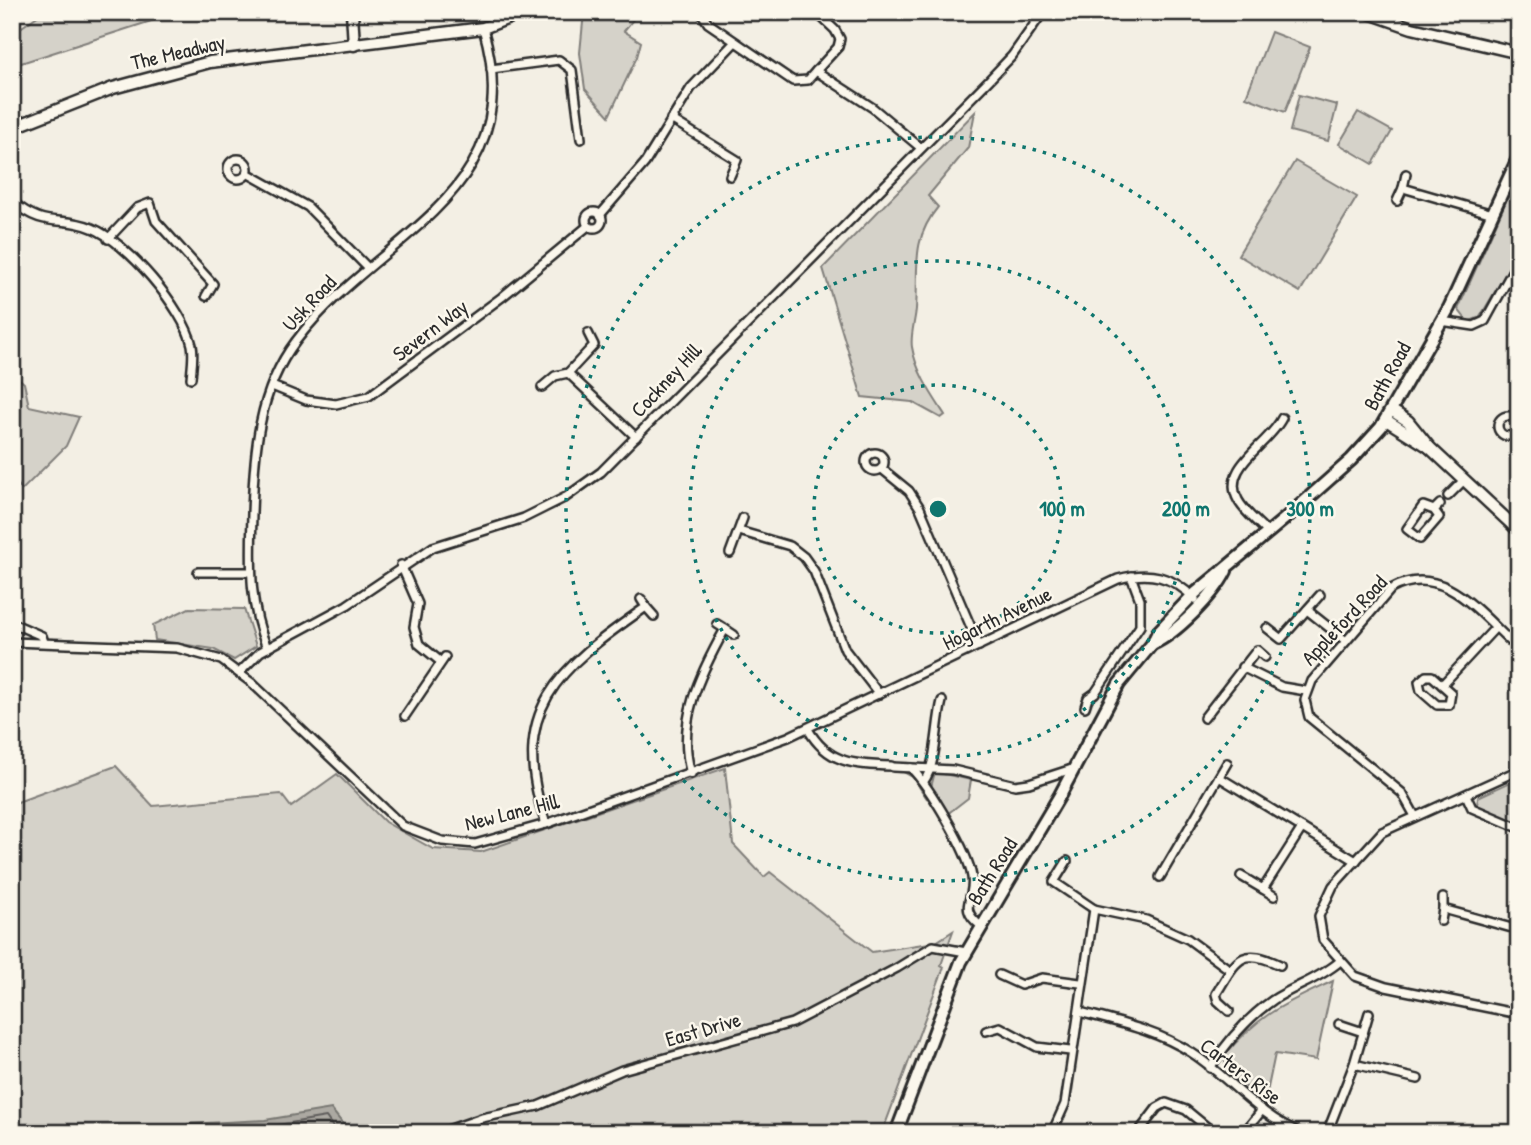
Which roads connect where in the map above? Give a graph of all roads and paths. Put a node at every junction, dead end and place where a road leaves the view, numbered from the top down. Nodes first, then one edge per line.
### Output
1 (352, 12) edge
2 (524, 12) edge
3 (701, 12) edge
4 (816, 12) edge
5 (1043, 12) edge
6 (1366, 12) edge
7 (483, 28) junction
8 (735, 42) junction
9 (354, 45) junction
10 (1519, 53) edge
11 (491, 69) junction
12 (816, 71) junction
13 (671, 119) junction
14 (12, 128) edge
15 (581, 139) dead end
16 (921, 148) junction
17 (1519, 156) edge
18 (247, 173) dead end
19 (1406, 174) dead end
20 (730, 176) dead end
21 (1403, 188) junction
22 (12, 201) edge
23 (1397, 201) dead end
24 (1494, 215) junction
25 (108, 239) junction
26 (1519, 259) edge
27 (368, 268) junction
28 (206, 296) dead end
29 (1441, 321) junction
30 (588, 333) dead end
31 (568, 373) junction
32 (191, 378) dead end
33 (272, 386) junction
34 (542, 387) dead end
35 (1389, 415) junction
36 (1282, 418) dead end
37 (636, 437) junction
38 (882, 468) dead end
39 (1464, 480) junction
40 (1448, 496) dead end
41 (1437, 507) joint
42 (743, 518) dead end
43 (739, 531) junction
44 (1519, 531) edge
45 (1268, 533) junction
46 (730, 553) dead end
47 (401, 565) junction
48 (198, 572) dead end
49 (250, 572) junction
50 (1130, 576) junction
51 (1320, 595) dead end
52 (641, 599) dead end
53 (1196, 600) junction
54 (646, 607) junction
55 (1307, 610) junction
56 (654, 616) dead end
57 (12, 623) edge
58 (717, 624) dead end
59 (1266, 628) dead end
60 (1495, 628) junction
61 (724, 629) junction
62 (734, 635) dead end
63 (1346, 641) junction
64 (12, 642) edge
65 (44, 642) junction
66 (979, 646) junction
67 (267, 648) junction
68 (1519, 649) edge
69 (1265, 657) dead end
70 (1242, 667) junction
71 (240, 672) junction
72 (1442, 685) junction
73 (1306, 691) junction
74 (879, 694) junction
75 (942, 701) dead end
76 (1085, 707) dead end
77 (405, 716) dead end
78 (1204, 718) dead end
79 (808, 729) junction
80 (1227, 763) dead end
81 (911, 768) junction
82 (932, 768) junction
83 (1075, 768) junction
84 (1519, 769) edge
85 (691, 774) junction
86 (1219, 776) junction
87 (924, 782) junction
88 (1466, 795) junction
89 (1415, 816) junction
90 (546, 824) junction
91 (1302, 828) junction
92 (1519, 828) edge
93 (1068, 860) dead end
94 (1356, 861) junction
95 (1241, 876) dead end
96 (1160, 877) dead end
97 (1263, 890) junction
98 (1274, 896) dead end
99 (1443, 898) dead end
100 (1094, 909) junction
101 (1443, 909) junction
102 (1441, 921) dead end
103 (981, 926) junction
104 (1519, 930) edge
105 (966, 952) junction
106 (1339, 961) junction
107 (1280, 965) dead end
108 (1230, 970) junction
109 (999, 975) dead end
110 (1080, 983) junction
111 (1229, 1011) dead end
112 (1080, 1012) junction
113 (1369, 1013) dead end
114 (1519, 1014) edge
115 (1339, 1024) dead end
116 (986, 1031) dead end
117 (1363, 1031) junction
118 (1070, 1051) junction
119 (1354, 1064) junction
120 (1210, 1068) junction
121 (1418, 1079) dead end
122 (1262, 1110) junction
123 (439, 1133) edge
124 (896, 1133) edge
125 (1052, 1133) edge
126 (1138, 1133) edge
127 (1214, 1133) edge
128 (1244, 1133) edge
129 (1301, 1133) edge
130 (1327, 1133) edge

1 - 9 street
2 - 7 street, The Meadway
3 - 8 street
4 - 12 street
5 - 16 street, Cockney Hill
6 - 10 street
7 - 9 street, The Meadway
7 - 11 street, Usk Road
8 - 12 street
8 - 13 street, Severn Way
9 - 14 street, The Meadway
11 - 15 street
11 - 27 street, Usk Road
12 - 16 street
13 - 20 street
13 - 33 street, Severn Way
16 - 37 street, Cockney Hill
17 - 24 main road, Bath Road
18 - 27 street
19 - 21 street
21 - 23 street
21 - 24 street
22 - 25 street
24 - 29 main road, Bath Road
25 - 28 street
25 - 32 street
26 - 29 street
27 - 33 street, Usk Road
29 - 35 main road, Bath Road
30 - 31 street
31 - 34 street
31 - 37 street
33 - 49 street, Usk Road
35 - 39 street
35 - 45 main road, Bath Road
36 - 45 street
37 - 47 street, Cockney Hill
38 - 66 street
39 - 40 street
39 - 44 street
41 - 41 street
42 - 43 street
43 - 46 street
43 - 74 street
45 - 53 main road, Bath Road
47 - 67 street, Cockney Hill
47 - 77 street
48 - 49 street
49 - 67 street, Usk Road
50 - 53 street, Hogarth Avenue
50 - 66 street, Hogarth Avenue
50 - 76 street
51 - 55 street
52 - 54 street
53 - 83 main road, Bath Road
54 - 56 street
54 - 90 street
55 - 59 street
55 - 63 street
57 - 65 street
58 - 61 street
60 - 63 street, Appleford Road
60 - 68 street, Appleford Road
60 - 72 street
61 - 62 street
61 - 85 street
63 - 73 street, Appleford Road
64 - 65 street, New Lane Hill
65 - 71 street, New Lane Hill
66 - 74 street, Hogarth Avenue
67 - 71 street, Cockney Hill
69 - 70 street
70 - 73 street
70 - 78 street
71 - 90 street, New Lane Hill
72 - 72 street
73 - 89 street, Appleford Road
74 - 79 street, Hogarth Avenue
75 - 82 street
79 - 81 street
79 - 85 street, New Lane Hill
80 - 86 street
81 - 82 street
81 - 87 street
82 - 83 street
82 - 87 street
83 - 103 main road, Bath Road
84 - 88 street
85 - 90 street, New Lane Hill
86 - 91 street
86 - 96 street
87 - 103 street
88 - 89 street
88 - 92 street
89 - 94 street
91 - 94 street
91 - 97 street
93 - 100 street
94 - 106 street
95 - 97 street
97 - 98 street
99 - 101 street
100 - 108 street
100 - 110 street
101 - 102 street
101 - 104 street
103 - 105 main road, Bath Road
105 - 123 street, East Drive
105 - 124 main road, Bath Road
106 - 114 street
106 - 120 street
107 - 108 street
108 - 111 street
109 - 110 street
110 - 112 street
112 - 118 street
112 - 120 street, Carters Rise
113 - 117 street
115 - 117 street
116 - 118 street
117 - 119 street
118 - 125 street
119 - 121 street
119 - 130 street
120 - 122 street, Carters Rise
122 - 128 street
122 - 129 street, Carters Rise
126 - 127 street

